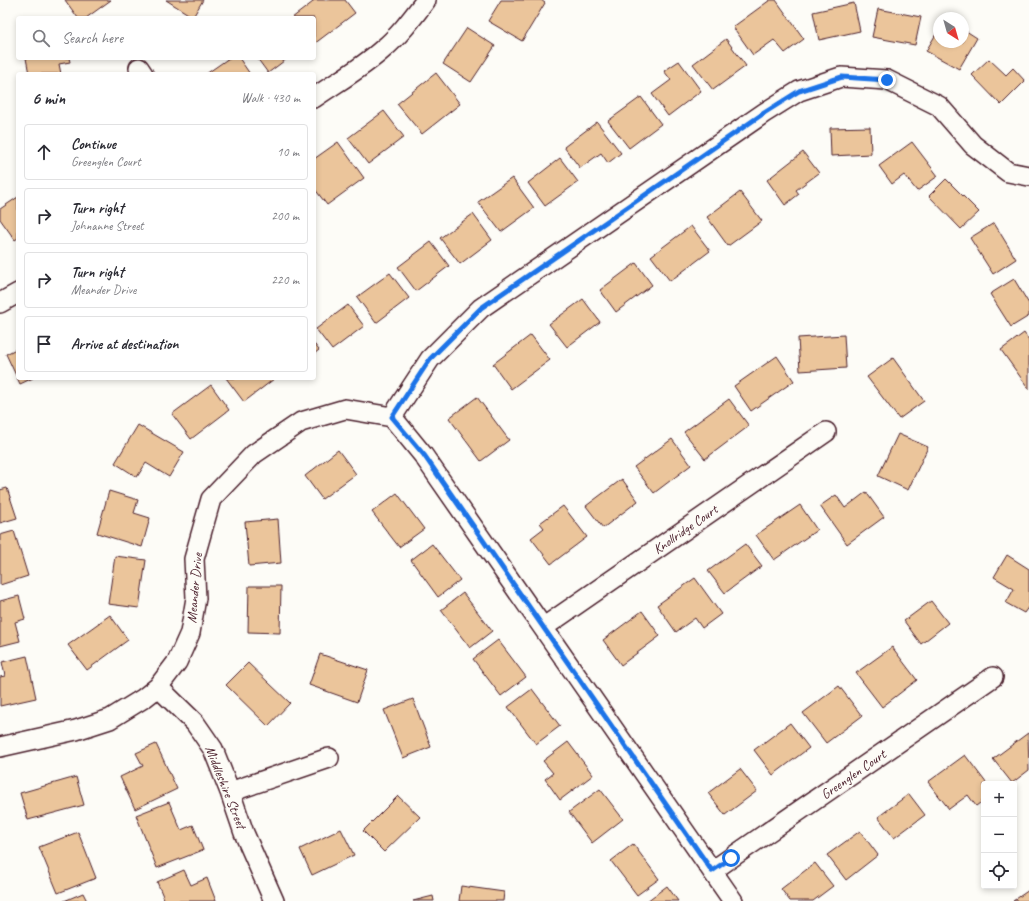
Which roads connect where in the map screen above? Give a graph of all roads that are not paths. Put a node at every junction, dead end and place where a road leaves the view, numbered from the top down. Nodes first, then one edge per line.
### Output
1 (426, 0) edge
2 (316, 97) edge
3 (1029, 176) edge
4 (16, 294) edge
5 (0, 303) edge
6 (392, 417) junction
7 (826, 432) dead end
8 (544, 627) junction
9 (993, 677) dead end
10 (158, 687) junction
11 (0, 747) edge
12 (329, 758) dead end
13 (230, 792) junction
14 (712, 871) junction
15 (274, 901) edge
16 (733, 901) edge

1 - 2 street
3 - 6 street
4 - 5 street
6 - 8 street
6 - 10 street, Meander Drive
7 - 8 street, Knollridge Court
8 - 14 street
9 - 14 street, Greenglen Court
10 - 11 street, Meander Drive
10 - 13 street, Middleshire Street
12 - 13 street
13 - 15 street, Middleshire Street
14 - 16 street

